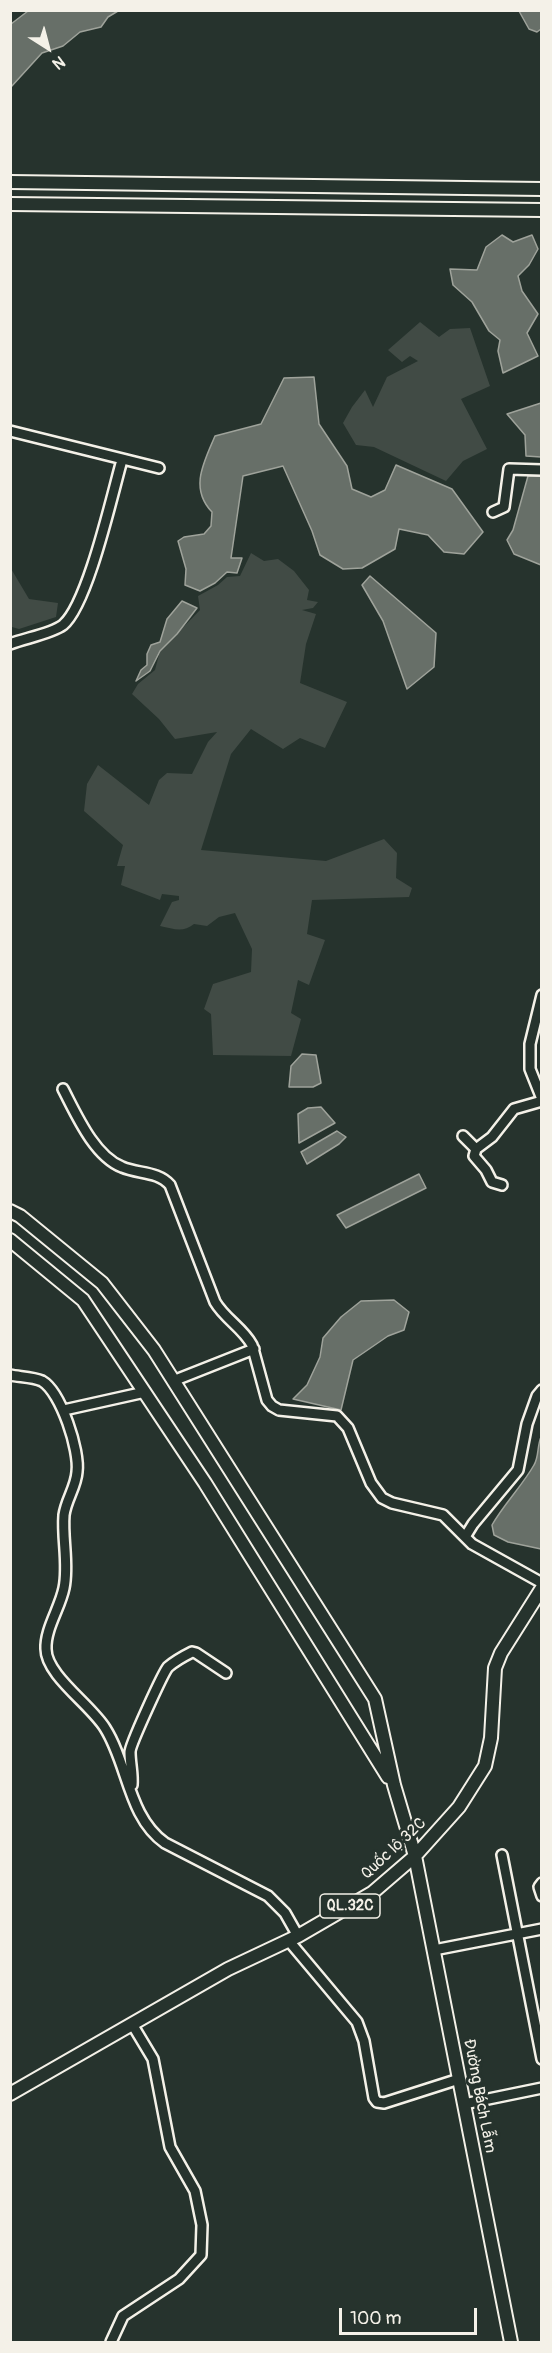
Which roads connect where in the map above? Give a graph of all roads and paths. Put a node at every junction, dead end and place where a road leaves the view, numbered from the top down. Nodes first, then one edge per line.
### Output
1 (10, 182) edge
2 (472, 187) junction
3 (542, 189) edge
4 (10, 204) edge
5 (467, 209) junction
6 (542, 210) edge
7 (10, 431) edge
8 (122, 460) junction
9 (159, 468) dead end
10 (542, 470) edge
11 (494, 512) dead end
12 (10, 644) edge
13 (542, 995) edge
14 (63, 1089) dead end
15 (542, 1100) edge
16 (463, 1137) dead end
17 (476, 1149) junction
18 (502, 1185) dead end
19 (10, 1211) edge
20 (10, 1240) edge
21 (254, 1349) junction
22 (10, 1375) edge
23 (173, 1381) junction
24 (542, 1390) edge
25 (145, 1392) junction
26 (64, 1410) junction
27 (465, 1537) junction
28 (542, 1583) edge
29 (542, 1588) edge
30 (226, 1673) dead end
31 (394, 1785) junction
32 (132, 1792) junction
33 (502, 1855) dead end
34 (415, 1856) junction
35 (542, 1883) edge
36 (542, 1896) edge
37 (542, 1929) edge
38 (517, 1934) junction
39 (293, 1938) junction
40 (434, 1950) junction
41 (132, 2024) junction
42 (542, 2059) edge
43 (459, 2079) junction
44 (542, 2088) edge
45 (10, 2094) edge
46 (464, 2104) junction
47 (111, 2343) edge
48 (512, 2343) edge

1 - 2 main road
2 - 3 main road
2 - 5 main road
4 - 5 main road
5 - 6 main road
7 - 8 street
8 - 9 street
8 - 12 street
10 - 11 street
13 - 15 street
14 - 21 street
15 - 17 street
16 - 17 street
17 - 18 street
19 - 23 main road
20 - 25 main road
21 - 23 street
21 - 27 street
22 - 26 street
23 - 31 main road
24 - 27 street
25 - 26 street
25 - 31 main road
26 - 32 street
27 - 28 street
29 - 34 main road, Quốc lộ 32C / QL.32C
30 - 32 street
31 - 34 main road, Đường Bách Lẫm
32 - 39 street
33 - 38 street
34 - 39 main road, Quốc lộ 32C / QL.32C
34 - 40 main road, Đường Bách Lẫm
35 - 36 street
37 - 38 street
38 - 40 street
38 - 42 street
39 - 41 main road, Quốc lộ 32C / QL.32C
39 - 43 street
40 - 43 main road, Đường Bách Lẫm
41 - 45 main road, Quốc lộ 32C / QL.32C
41 - 47 street
43 - 46 main road, Đường Bách Lẫm
44 - 46 street
46 - 48 main road, Đường Bách Lẫm

